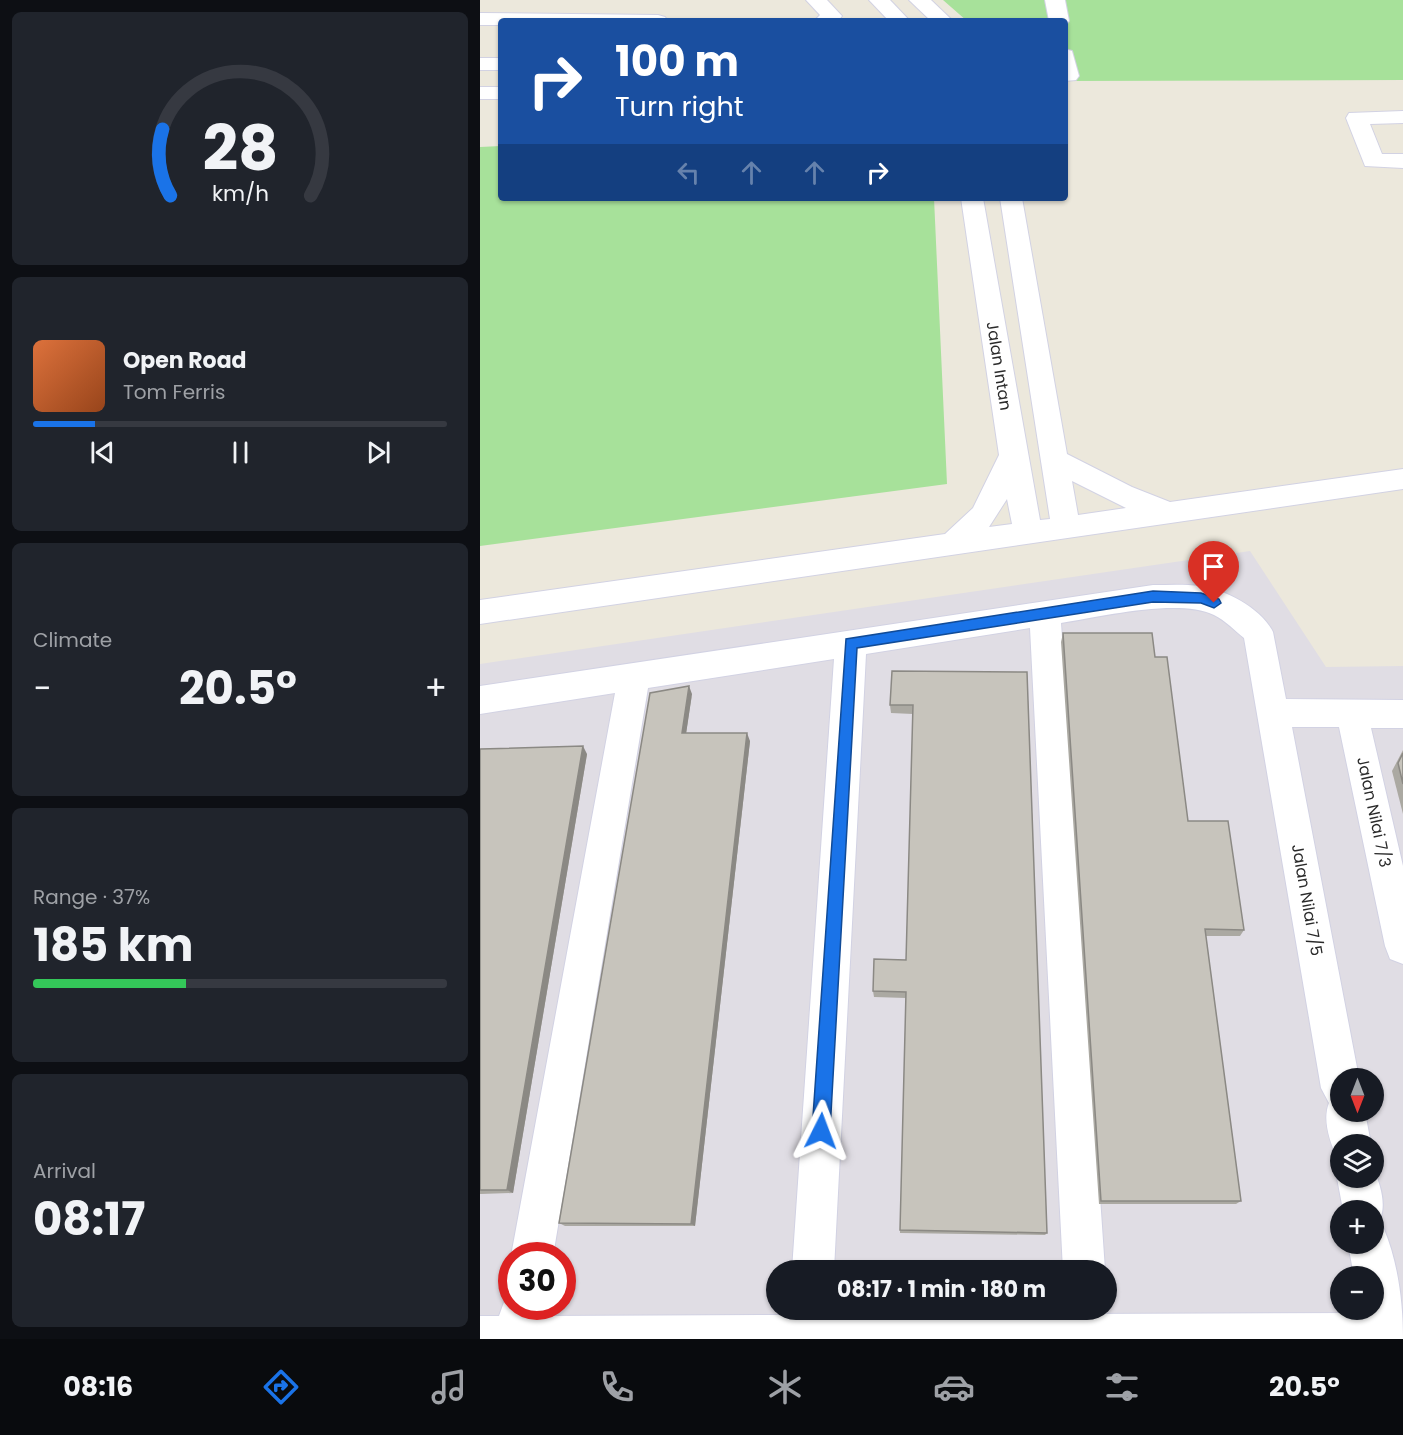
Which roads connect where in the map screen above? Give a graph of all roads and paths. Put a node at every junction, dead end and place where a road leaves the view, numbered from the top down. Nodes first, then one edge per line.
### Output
1 (509, 0) edge
2 (816, 0) edge
3 (879, 0) edge
4 (920, 0) edge
5 (1055, 0) edge
6 (502, 18) edge
7 (829, 18) edge
8 (897, 18) edge
9 (940, 18) edge
10 (1058, 18) edge
11 (480, 20) edge
12 (498, 20) edge
13 (480, 64) edge
14 (498, 64) edge
15 (1068, 71) edge
16 (1069, 76) dead end
17 (480, 93) edge
18 (498, 93) edge
19 (480, 108) edge
20 (498, 108) edge
21 (1403, 117) edge
22 (1403, 161) edge
23 (972, 201) edge
24 (1011, 201) edge
25 (1013, 455) junction
26 (1054, 459) junction
27 (1403, 479) edge
28 (1170, 513) junction
29 (1066, 528) junction
30 (1028, 533) junction
31 (953, 544) junction
32 (480, 612) edge
33 (1045, 614) junction
34 (851, 643) junction
35 (634, 676) junction
36 (480, 700) edge
37 (1272, 713) junction
38 (1352, 714) junction
39 (1403, 714) edge
40 (1403, 946) edge
41 (1337, 1068) edge
42 (534, 1242) edge
43 (1372, 1254) edge
44 (814, 1260) edge
45 (1083, 1260) edge
46 (1087, 1323) edge
47 (507, 1327) edge
48 (794, 1331) edge
49 (1387, 1337) edge

1 - 6 street
2 - 7 street
3 - 8 street
4 - 9 street
5 - 10 street
11 - 12 street
13 - 14 street
15 - 16 street
17 - 18 street
19 - 20 street
21 - 22 street
23 - 25 street, Jalan Intan
24 - 26 street
25 - 30 street, Jalan Intan
25 - 31 street
26 - 28 street
26 - 29 street
27 - 28 street
28 - 29 street
29 - 30 street
30 - 31 street
31 - 32 street
33 - 34 street, Jalan Nilai 7/5
33 - 37 street, Jalan Nilai 7/5
33 - 45 street
34 - 35 street, Jalan Nilai 7/5
34 - 44 street
35 - 36 street, Jalan Nilai 7/5
35 - 42 street
37 - 38 street
37 - 41 street, Jalan Nilai 7/5
38 - 39 street
38 - 40 street, Jalan Nilai 7/3
43 - 49 street
46 - 48 street
46 - 49 street
47 - 48 street

